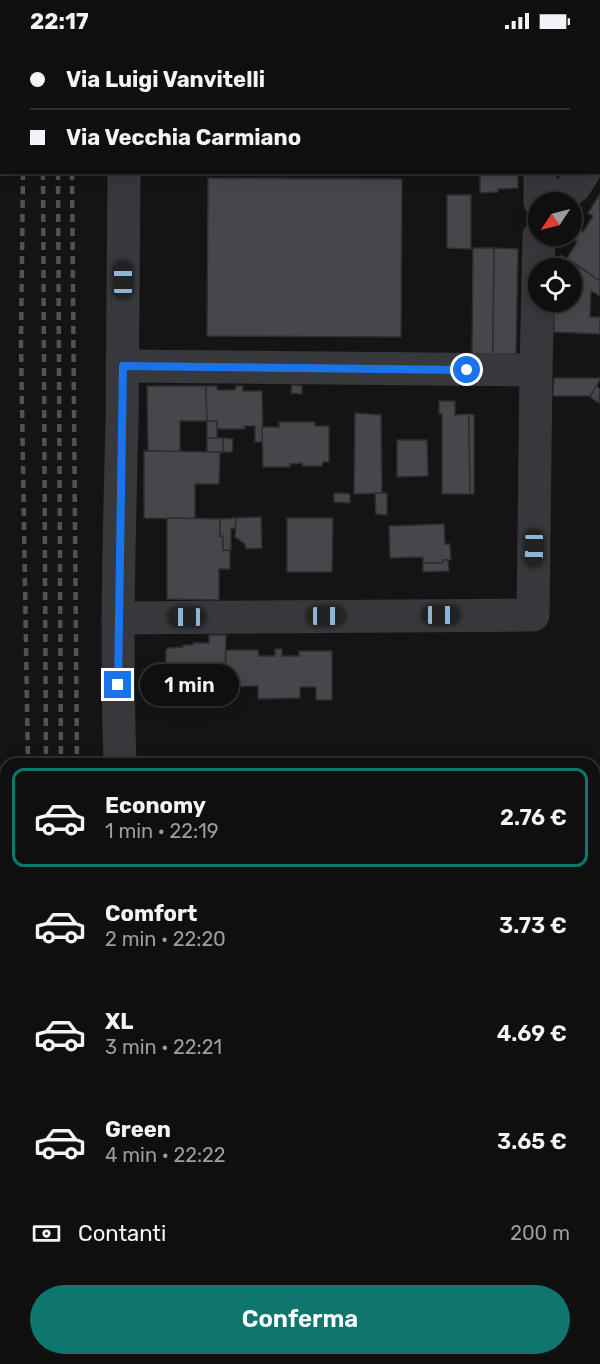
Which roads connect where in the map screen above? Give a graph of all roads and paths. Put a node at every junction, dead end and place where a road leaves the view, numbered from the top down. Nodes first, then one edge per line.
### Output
1 (124, 174) edge
2 (540, 174) edge
3 (583, 174) edge
4 (540, 192) edge
5 (568, 192) edge
6 (539, 246) edge
7 (123, 366) junction
8 (536, 370) junction
9 (118, 618) junction
10 (120, 758) edge

1 - 7 street
2 - 4 street
3 - 5 street
6 - 8 street
7 - 8 street
7 - 9 street
8 - 9 street
9 - 10 street

